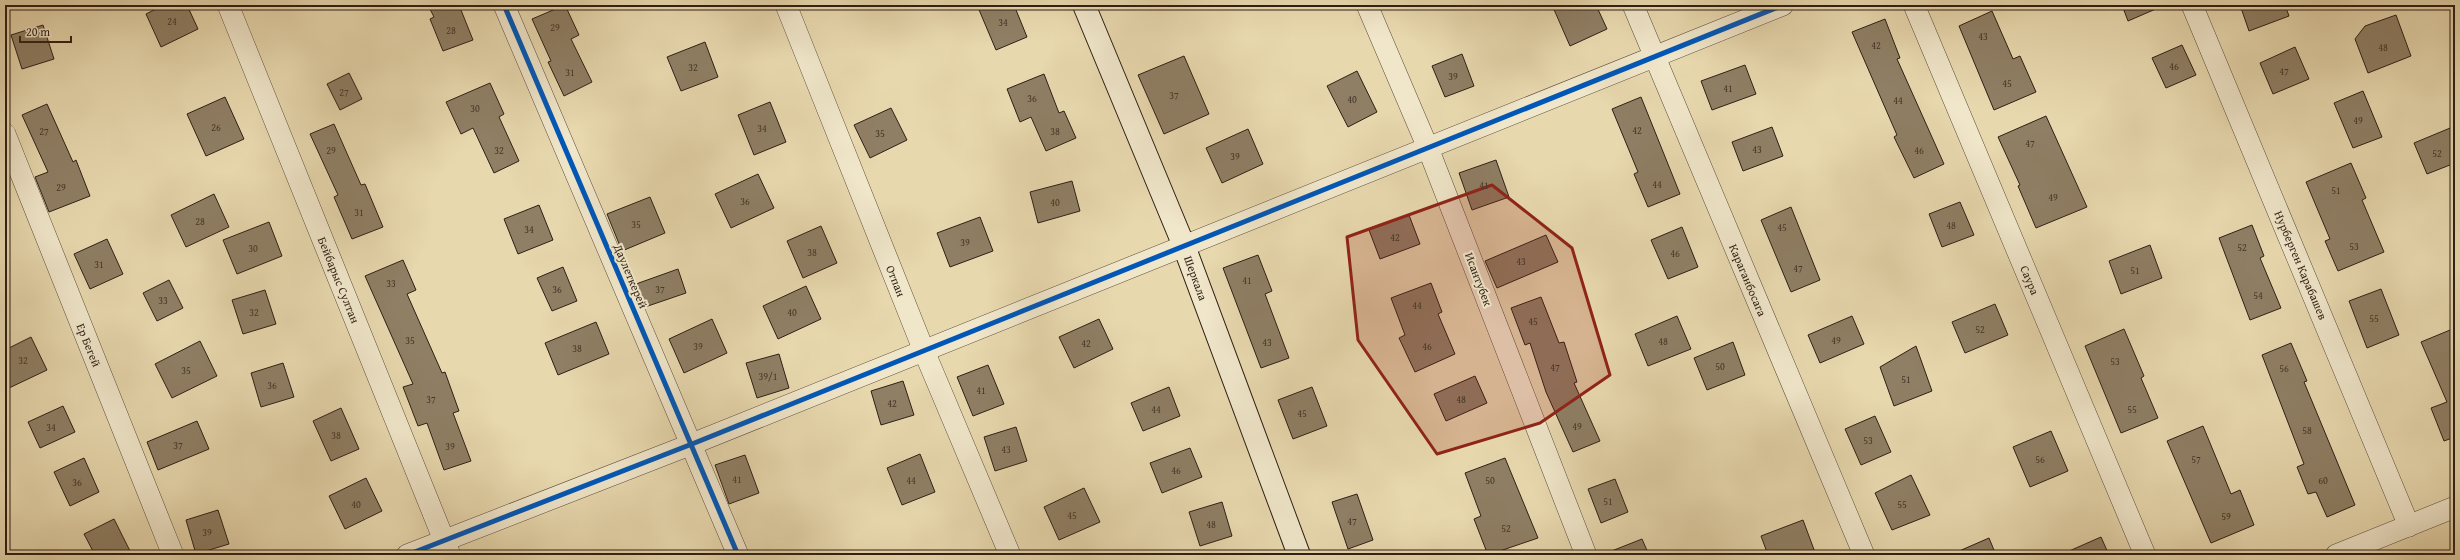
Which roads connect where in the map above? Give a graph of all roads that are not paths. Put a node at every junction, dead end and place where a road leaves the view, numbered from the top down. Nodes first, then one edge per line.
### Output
1 (228, 5) edge
2 (504, 5) edge
3 (786, 5) edge
4 (1084, 5) edge
5 (1367, 5) edge
6 (1634, 5) edge
7 (1783, 5) edge
8 (1914, 5) edge
9 (2192, 5) edge
10 (1654, 57) junction
11 (5, 134) edge
12 (1428, 148) junction
13 (1184, 246) junction
14 (924, 351) junction
15 (692, 444) junction
16 (2455, 507) edge
17 (2409, 526) junction
18 (447, 548) edge
19 (173, 555) edge
20 (407, 555) edge
21 (738, 555) edge
22 (1010, 555) edge
23 (1299, 555) edge
24 (1586, 555) edge
25 (1864, 555) edge
26 (2145, 555) edge
27 (2336, 555) edge

1 - 18 street, Бейбарыс Султан
2 - 15 street, Даулеткерей
3 - 14 street, Отпан
4 - 13 street, Шеркала
5 - 12 street, Исантубек
6 - 10 street, Караганбосага
7 - 10 street
8 - 26 street, Саура
9 - 17 street, Нурберген Карабашев
10 - 12 street
10 - 25 street, Караганбосага
11 - 19 street, Ер Бегей
12 - 13 street
12 - 24 street, Исантубек
13 - 14 street
13 - 23 street, Шеркала
14 - 15 street
14 - 22 street, Отпан
15 - 18 street
15 - 21 street, Даулеткерей
16 - 17 street
17 - 27 street
18 - 20 street

